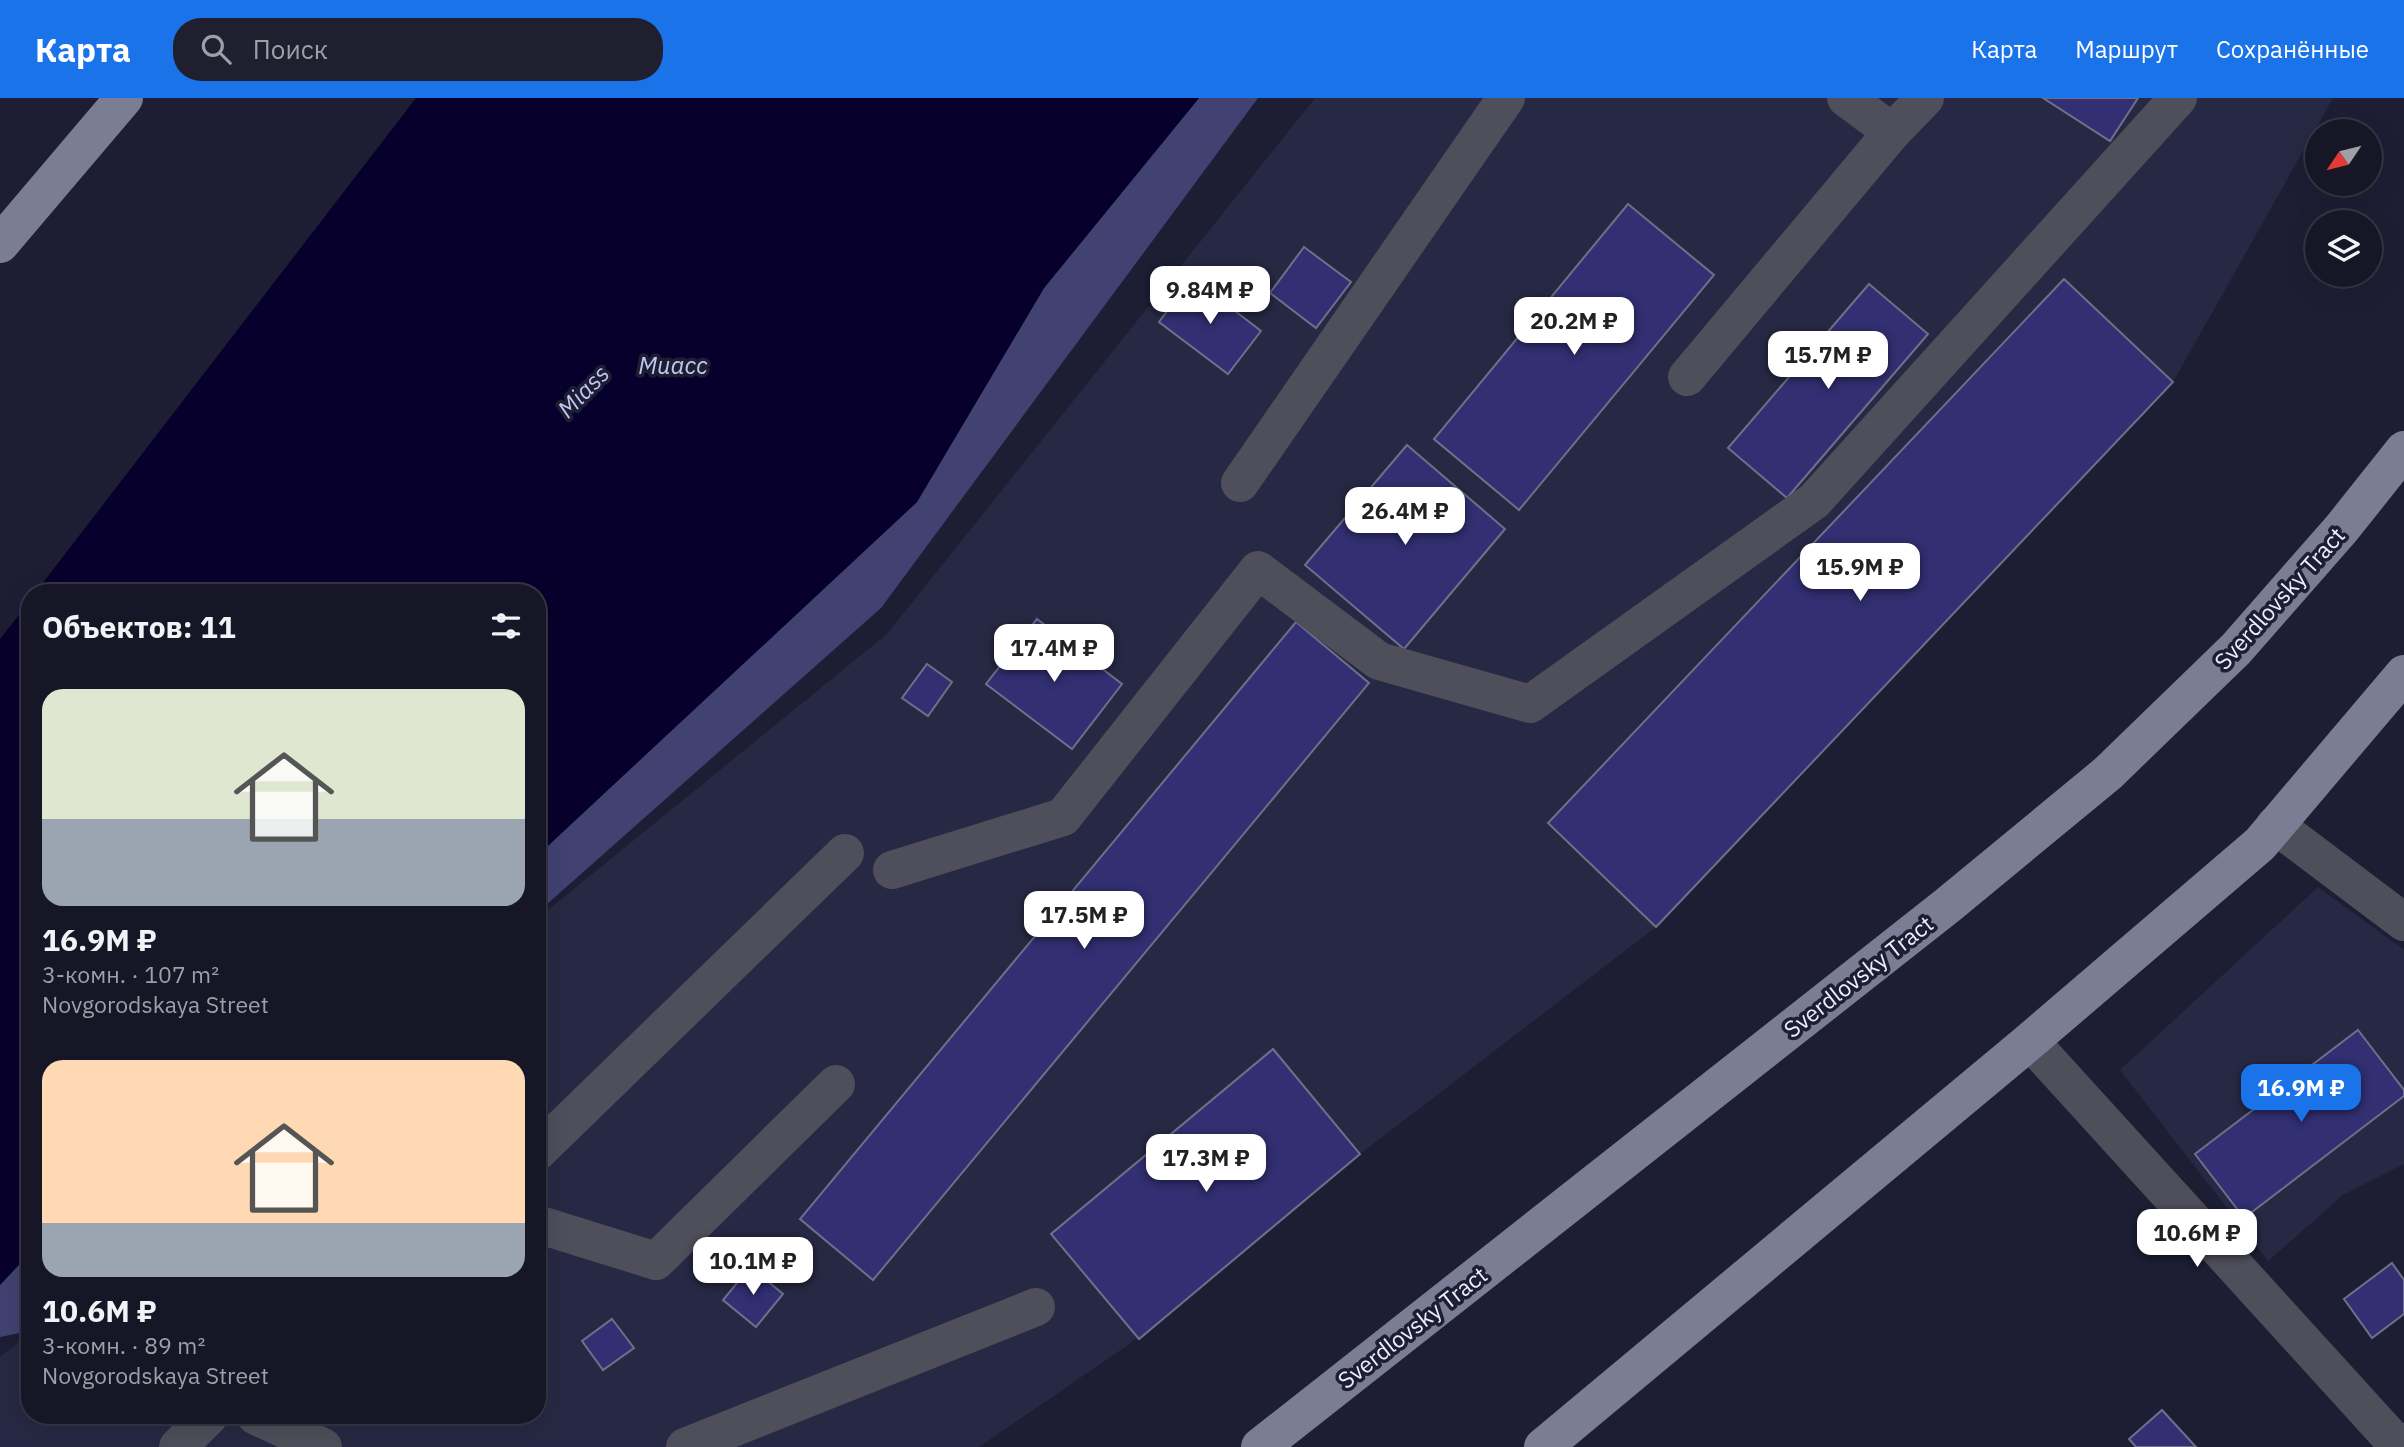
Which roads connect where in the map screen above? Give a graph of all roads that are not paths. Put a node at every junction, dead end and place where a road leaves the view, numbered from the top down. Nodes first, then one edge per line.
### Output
1 (124, 98) edge
2 (1506, 98) edge
3 (1846, 98) edge
4 (1925, 98) edge
5 (2178, 98) edge
6 (1892, 132) junction
7 (0, 244) edge
8 (1687, 377) dead end
9 (2404, 450) edge
10 (1240, 483) dead end
11 (2404, 674) edge
12 (2275, 825) junction
13 (845, 853) dead end
14 (892, 870) dead end
15 (2404, 922) edge
16 (2030, 1041) junction
17 (836, 1084) dead end
18 (546, 1143) edge
19 (546, 1227) edge
20 (1036, 1307) dead end
21 (201, 1424) edge
22 (273, 1424) edge
23 (2404, 1444) edge
24 (178, 1447) edge
25 (323, 1447) edge
26 (685, 1447) edge
27 (1260, 1447) edge
28 (1543, 1447) edge

1 - 7 main road
2 - 10 street
3 - 6 street
4 - 6 street
5 - 14 street
6 - 8 street
9 - 27 main road, Sverdlovsky Tract
11 - 12 main road
12 - 15 street
12 - 16 main road
13 - 18 street
16 - 23 street
16 - 28 main road
17 - 19 street
20 - 26 street
21 - 24 street
22 - 25 street

